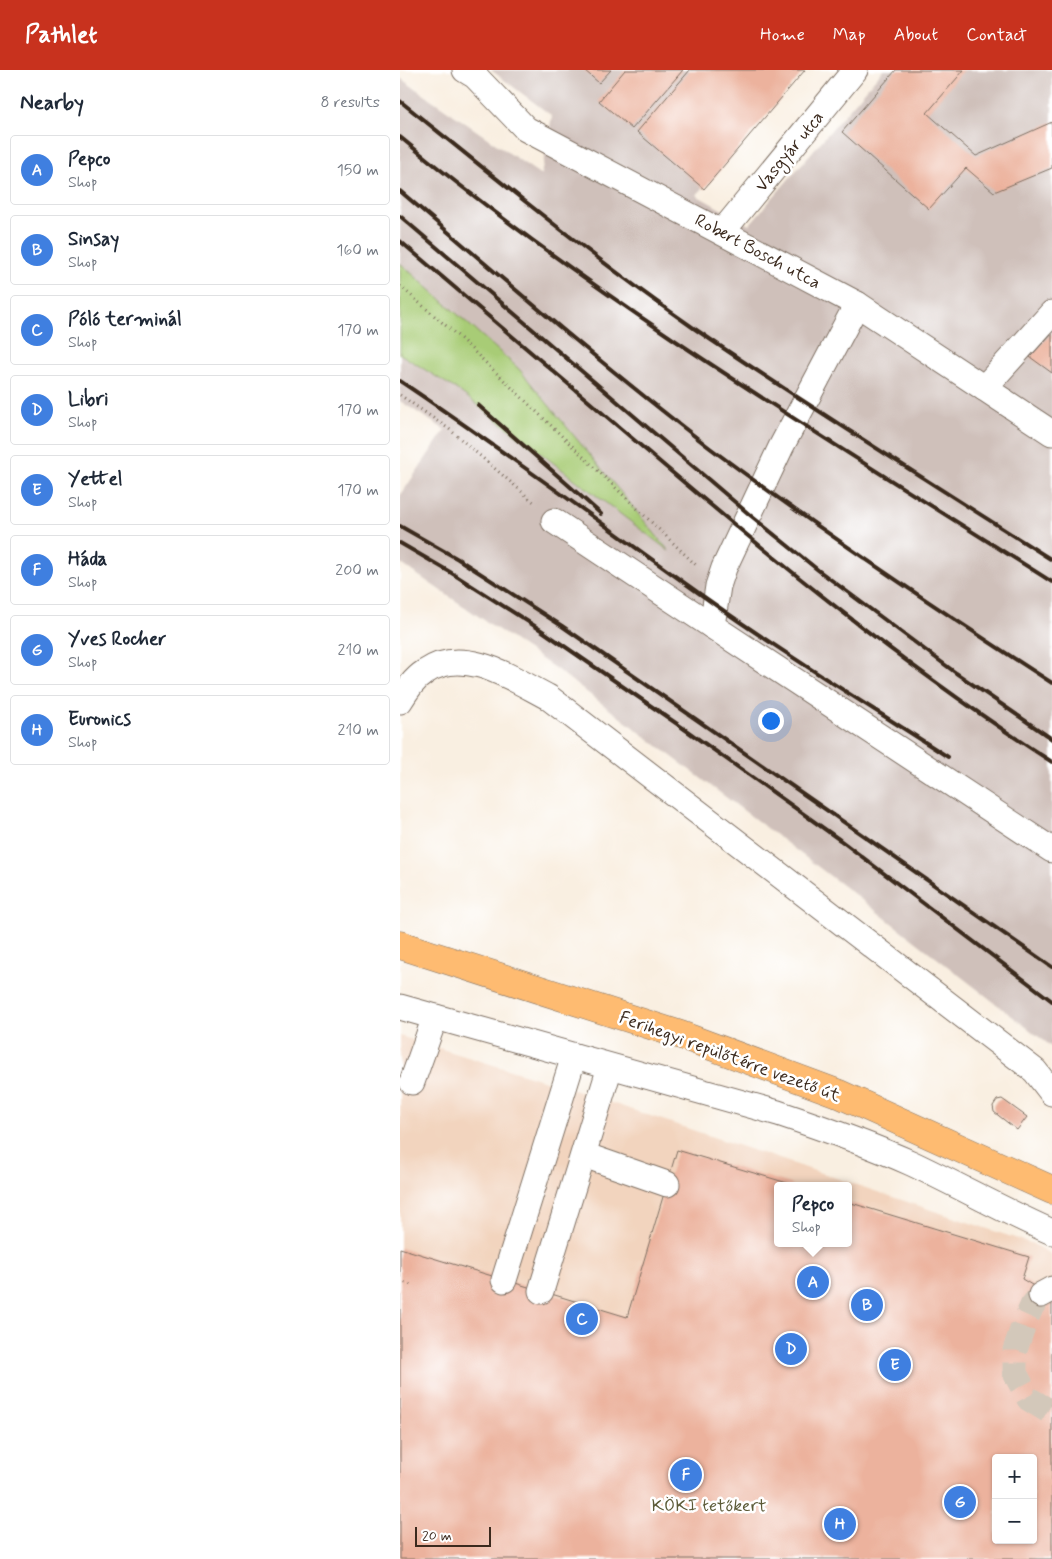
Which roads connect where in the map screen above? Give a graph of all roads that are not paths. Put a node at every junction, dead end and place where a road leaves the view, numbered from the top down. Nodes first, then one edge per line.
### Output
1 (855, 70) edge
2 (473, 72) edge
3 (722, 232) junction
4 (857, 304) junction
5 (1052, 313) edge
6 (984, 388) junction
7 (1052, 434) edge
8 (554, 521) road end
9 (712, 626) junction
10 (400, 701) edge
11 (1052, 850) edge
12 (400, 945) edge
13 (400, 1007) edge
14 (435, 1017) junction
15 (574, 1056) junction
16 (610, 1067) junction
17 (412, 1082) dead end
18 (1052, 1093) edge
19 (584, 1155) junction
20 (667, 1184) dead end
21 (1052, 1190) edge
22 (1052, 1232) edge
23 (504, 1280) dead end
24 (541, 1291) dead end

1 - 3 street, Vasgyár utca
2 - 3 street, Robert Bosch utca
3 - 4 street, Robert Bosch utca
4 - 6 street, Robert Bosch utca
4 - 9 street
5 - 6 street
6 - 7 street, Robert Bosch utca
8 - 9 street
9 - 11 street
10 - 18 street
12 - 21 main road, Ferihegyi repülőtérre vezető út
13 - 14 street
14 - 15 street
14 - 17 street
15 - 16 street
15 - 23 street
16 - 19 street
16 - 22 street
19 - 20 street
19 - 24 street

